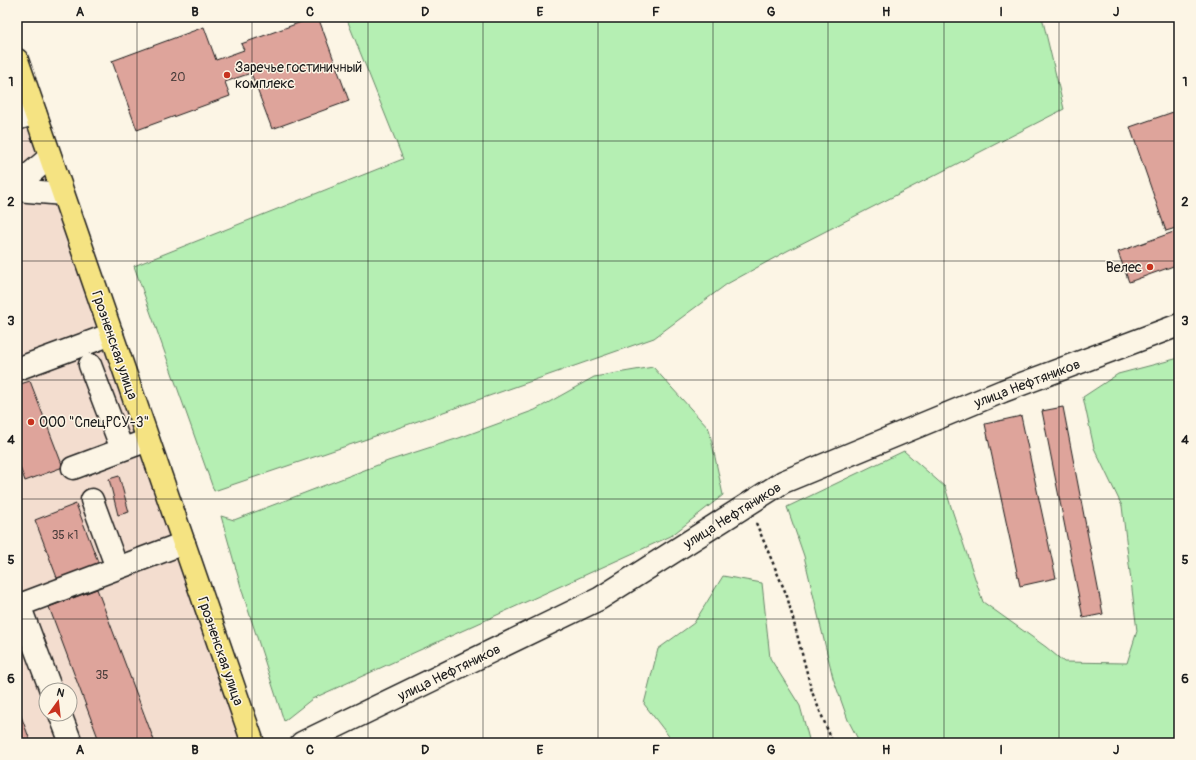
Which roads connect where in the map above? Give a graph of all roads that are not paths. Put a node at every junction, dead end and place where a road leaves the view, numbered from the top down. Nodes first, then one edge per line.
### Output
1 (17, 60) edge
2 (26, 116) edge
3 (50, 157) junction
4 (17, 185) edge
5 (17, 190) edge
6 (63, 194) junction
7 (1179, 325) edge
8 (112, 334) junction
9 (90, 365) dead end
10 (17, 369) edge
11 (130, 387) junction
12 (102, 398) junction
13 (148, 440) junction
14 (122, 450) junction
15 (73, 468) dead end
16 (92, 500) dead end
17 (184, 543) junction
18 (118, 568) junction
19 (18, 605) edge
20 (48, 682) edge
21 (63, 722) edge
22 (71, 743) edge
23 (253, 743) edge
24 (302, 743) edge

1 - 2 main road, Грозненская улица
2 - 3 main road, Грозненская улица
3 - 4 street
3 - 6 main road, Грозненская улица
5 - 6 street
6 - 8 main road, Грозненская улица
7 - 24 street, улица Нефтяников
8 - 10 street
8 - 11 main road, Грозненская улица
9 - 12 street
11 - 12 street
11 - 13 main road, Грозненская улица
12 - 14 street
13 - 14 street
13 - 17 main road, Грозненская улица
14 - 15 street
16 - 18 street
17 - 18 street
17 - 23 main road, Грозненская улица
18 - 19 street
19 - 20 street
21 - 22 street

